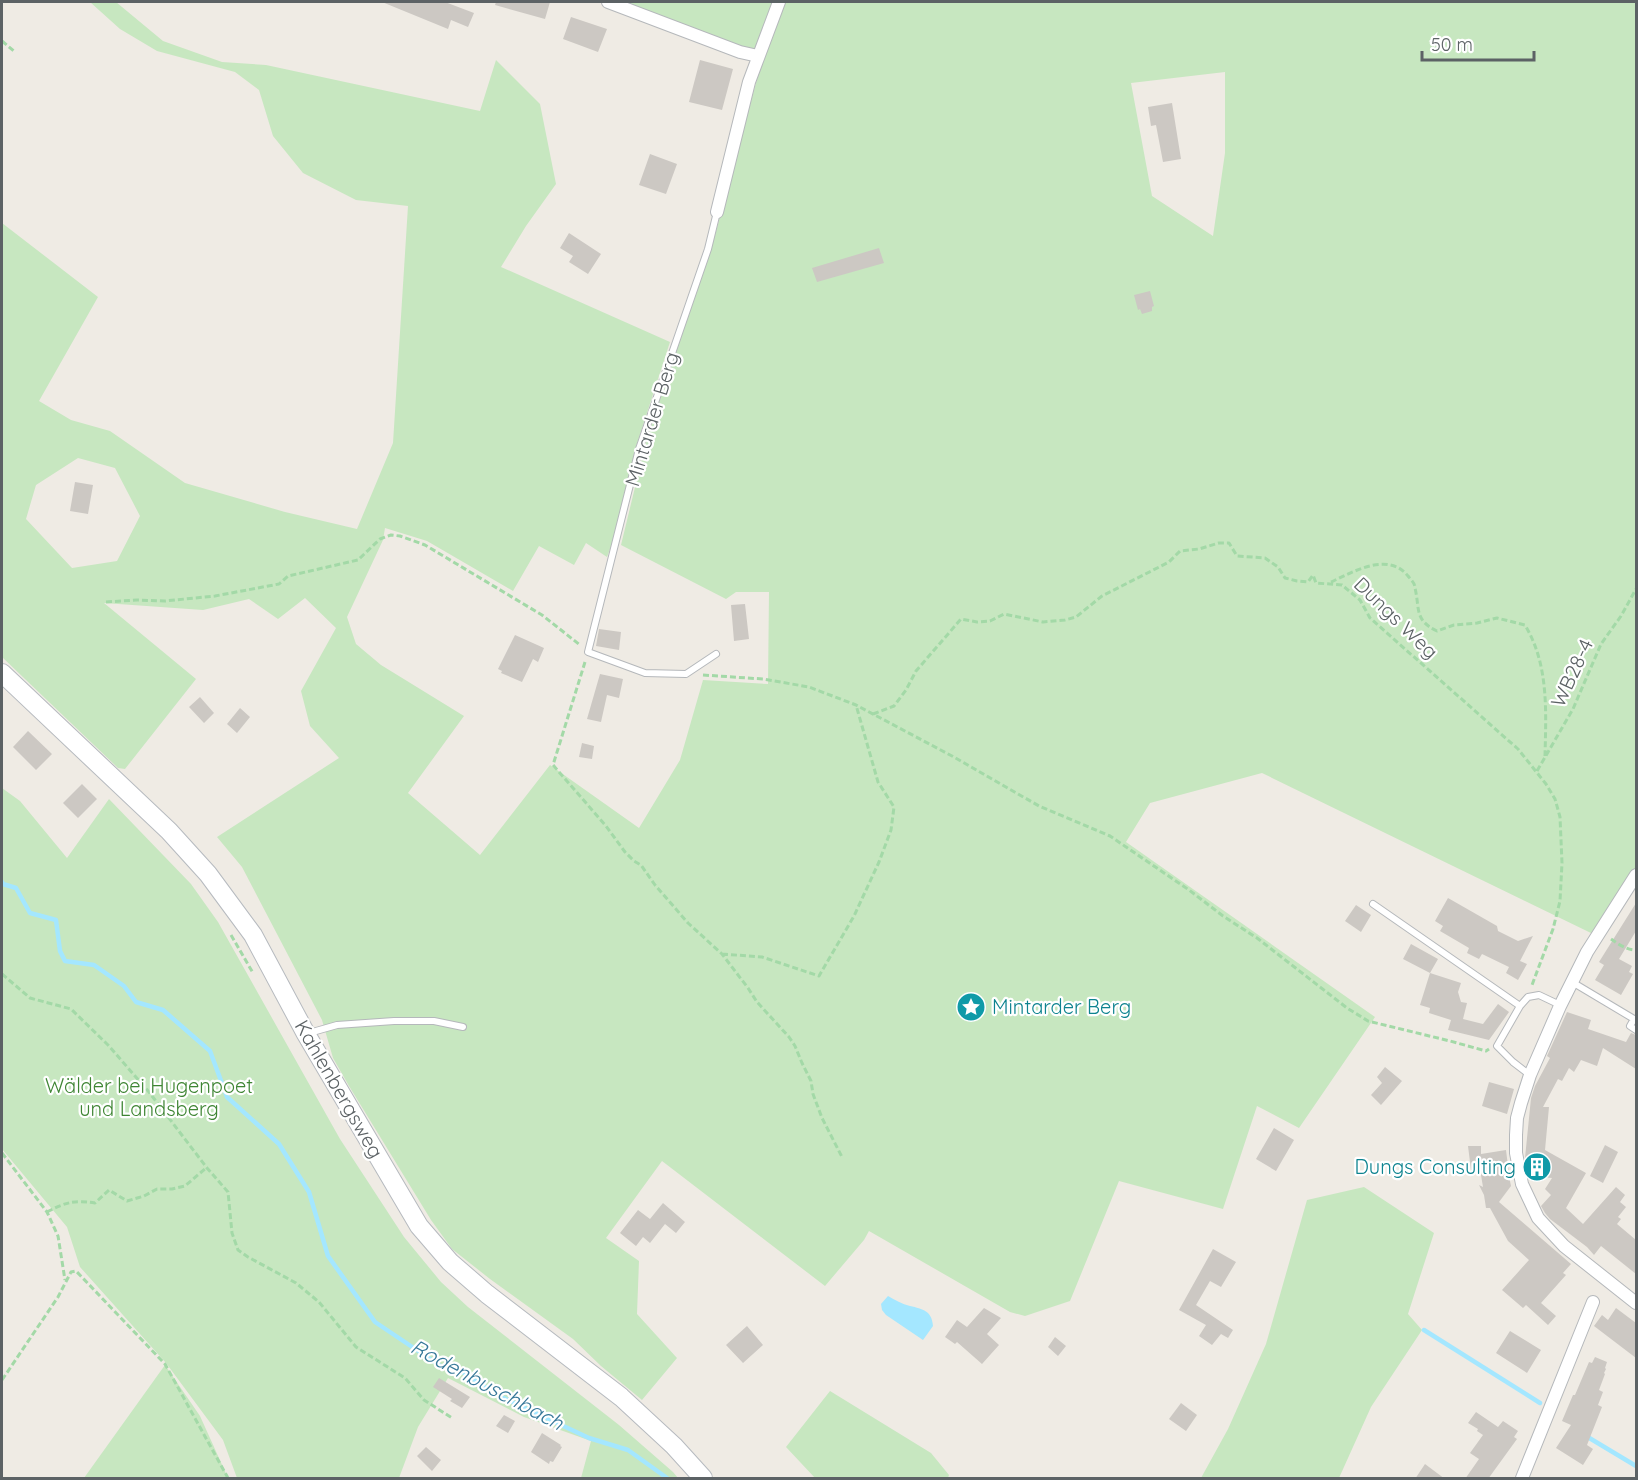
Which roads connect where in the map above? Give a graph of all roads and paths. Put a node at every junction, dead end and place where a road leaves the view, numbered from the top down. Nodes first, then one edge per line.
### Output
1 (608, 2) edge
2 (778, 2) edge
3 (2, 41) edge
4 (15, 52) dead end
5 (758, 56) junction
6 (717, 212) joint
7 (1329, 583) junction
8 (1636, 589) edge
9 (106, 602) dead end
10 (588, 652) junction
11 (716, 654) dead end
12 (2, 673) edge
13 (686, 674) junction
14 (856, 705) junction
15 (873, 714) junction
16 (1545, 756) junction
17 (1537, 771) junction
18 (1636, 874) edge
19 (1374, 904) dead end
20 (1600, 932) junction
21 (1636, 950) edge
22 (722, 954) junction
23 (2, 975) edge
24 (1572, 982) junction
25 (1528, 997) junction
26 (1520, 1006) junction
27 (1560, 1006) junction
28 (1635, 1017) edge
29 (463, 1027) dead end
30 (1636, 1030) edge
31 (306, 1034) junction
32 (1497, 1046) junction
33 (1530, 1075) junction
34 (2, 1153) edge
35 (842, 1157) dead end
36 (207, 1168) junction
37 (47, 1212) junction
38 (65, 1282) junction
39 (1593, 1302) dead end
40 (1636, 1303) edge
41 (2, 1380) edge
42 (452, 1418) dead end
43 (228, 1479) edge
44 (703, 1479) edge
45 (1522, 1479) edge

1 - 5 street
2 - 5 street, Mintarder Berg
3 - 4 path
5 - 6 street, Mintarder Berg
6 - 10 lane, Mintarder Berg
7 - 15 path, Dungs Weg
7 - 16 path
7 - 17 path, Dungs Weg
8 - 16 path, WB28-4
9 - 10 path
10 - 13 lane
10 - 22 path
11 - 13 lane
12 - 31 street, Kahlenbergsweg
13 - 14 path
14 - 15 path
14 - 22 path
15 - 32 path
16 - 17 path, WB28-4
17 - 25 path, Dungs Weg
18 - 20 street
19 - 26 lane
20 - 21 path
20 - 24 street
22 - 35 path
23 - 36 path
24 - 27 street
24 - 28 lane
25 - 26 lane
25 - 27 lane
26 - 32 lane
27 - 33 street
28 - 30 lane
29 - 31 lane
31 - 44 street, Kahlenbergsweg
32 - 33 lane
33 - 40 street
34 - 37 path
36 - 37 path
36 - 42 path
37 - 38 path
38 - 41 path
38 - 43 path
39 - 45 street

